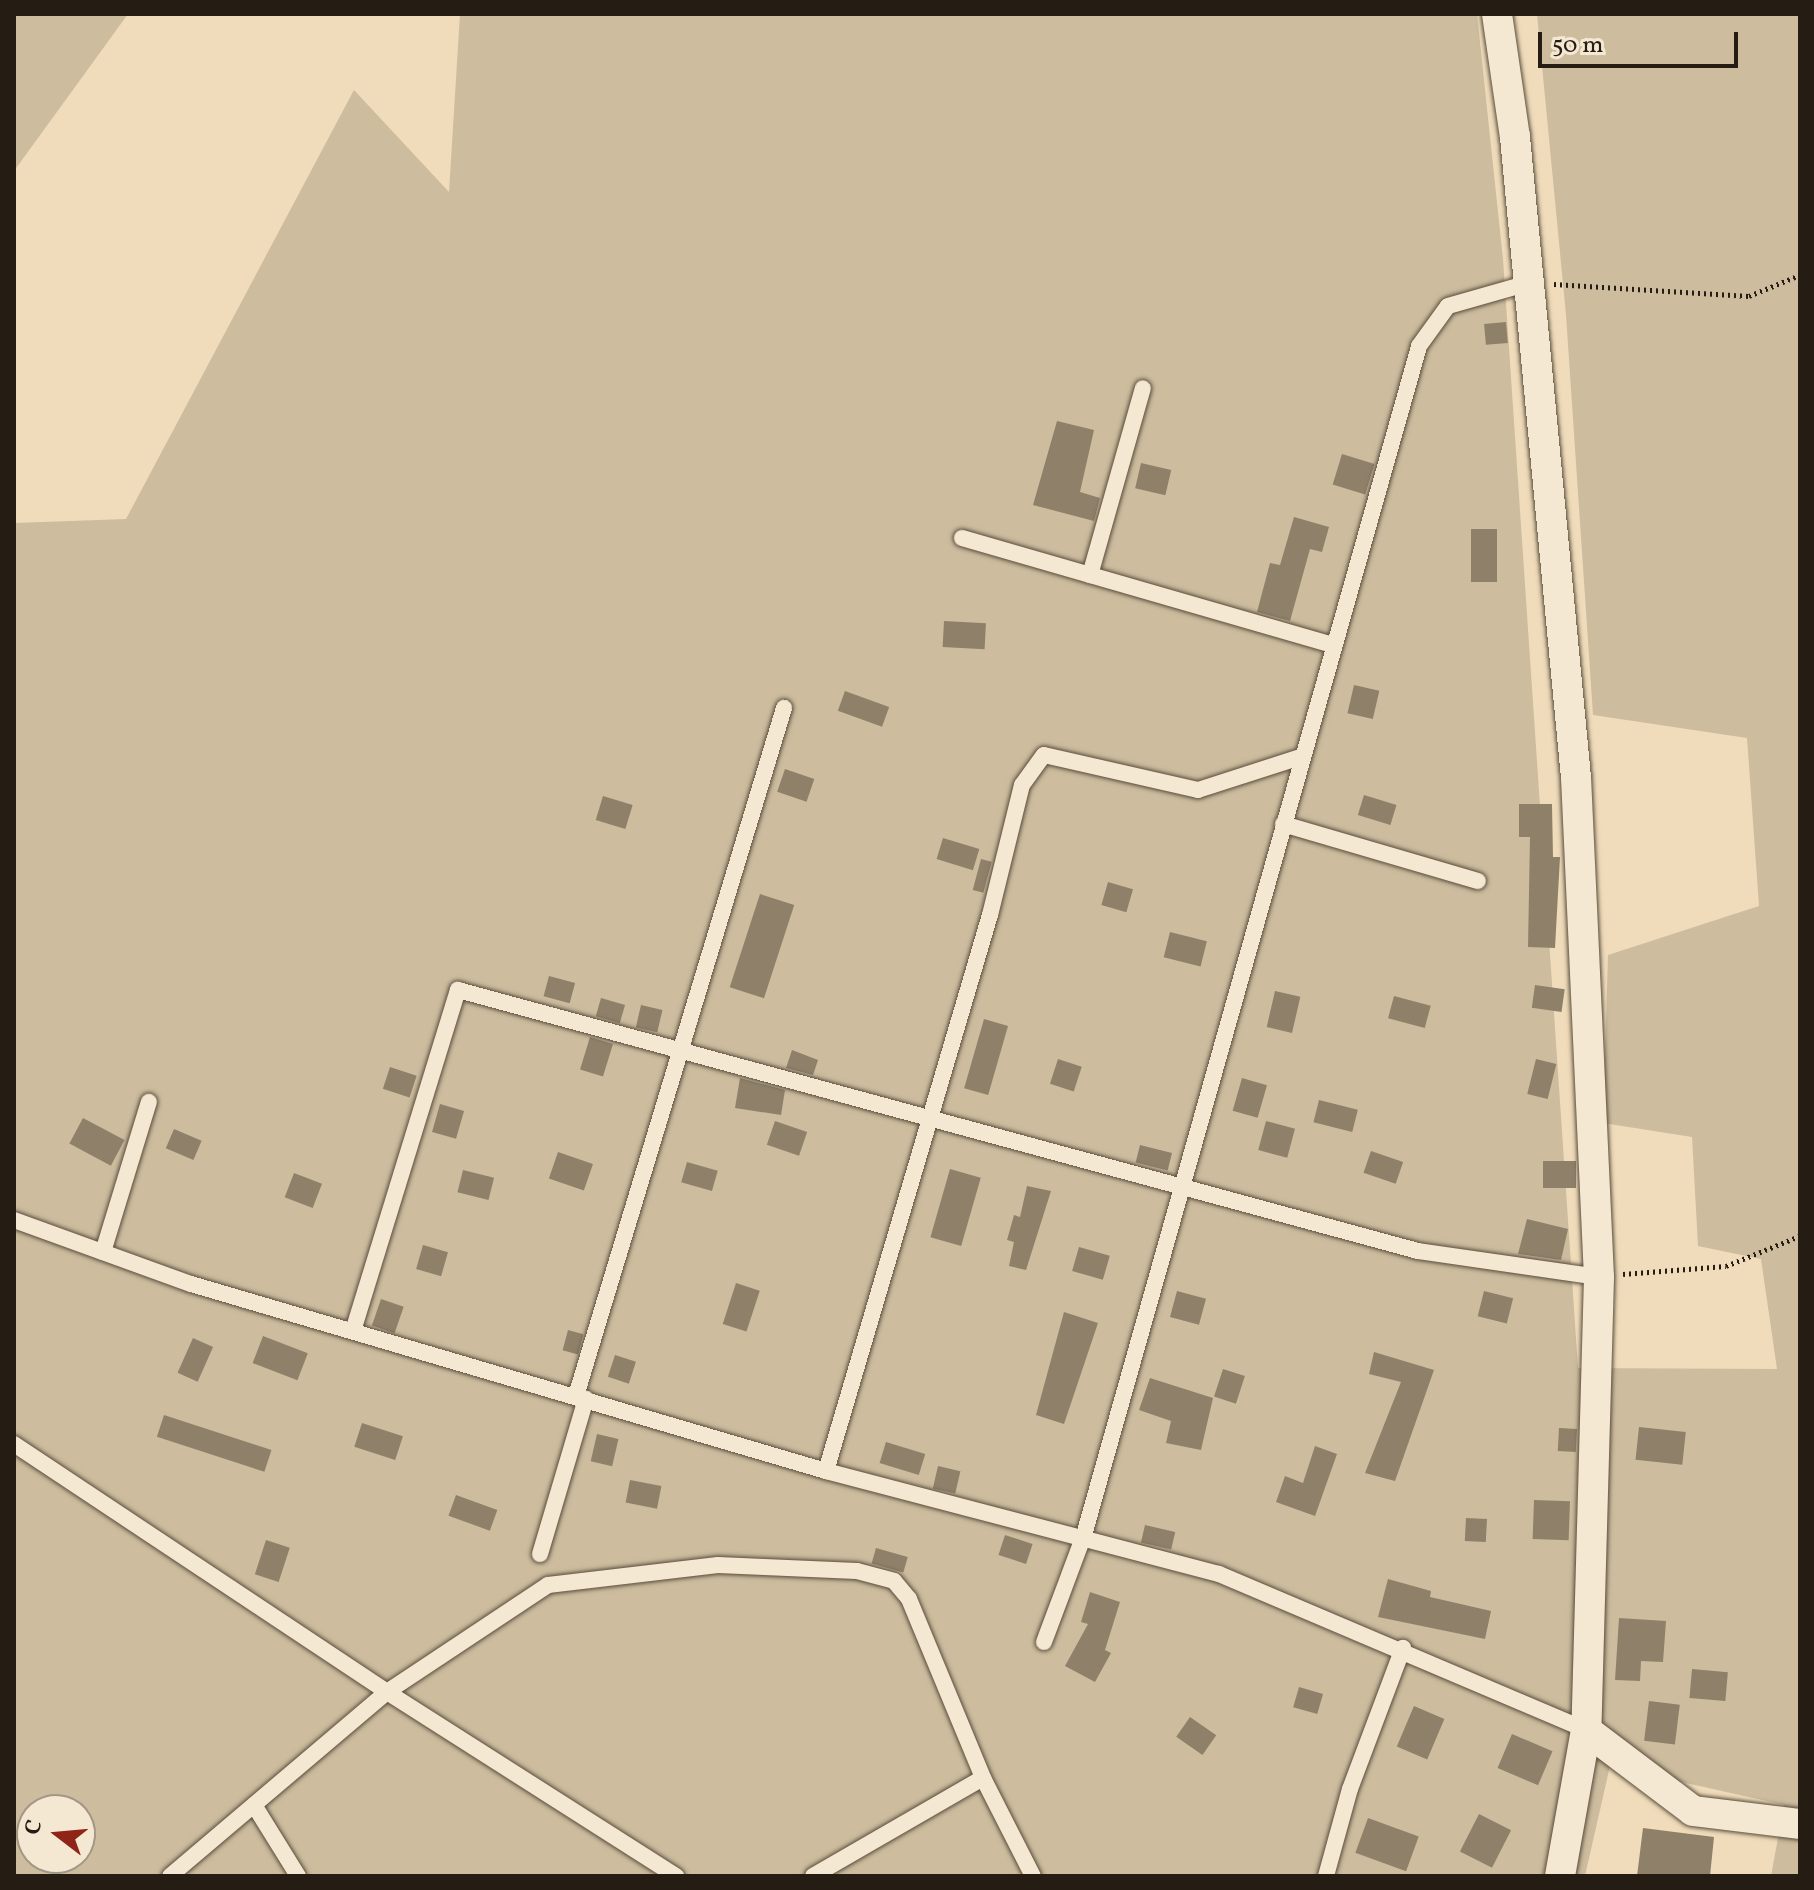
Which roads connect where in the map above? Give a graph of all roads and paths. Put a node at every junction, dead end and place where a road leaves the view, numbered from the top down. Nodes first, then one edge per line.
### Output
1 (1497, 14) edge
2 (1800, 275) edge
3 (1529, 283) junction
4 (1143, 388) dead end
5 (962, 538) dead end
6 (1090, 575) junction
7 (1333, 645) junction
8 (784, 708) dead end
9 (1301, 757) junction
10 (1283, 824) junction
11 (1478, 881) dead end
12 (684, 1053) junction
13 (149, 1102) dead end
14 (930, 1121) junction
15 (1181, 1190) junction
16 (14, 1220) edge
17 (1800, 1236) edge
18 (103, 1252) junction
19 (1599, 1277) junction
20 (353, 1331) junction
21 (581, 1398) junction
22 (14, 1444) edge
23 (826, 1471) junction
24 (1084, 1535) junction
25 (540, 1554) dead end
26 (1044, 1642) dead end
27 (1403, 1648) junction
28 (387, 1692) junction
29 (1586, 1730) junction
30 (983, 1778) junction
31 (254, 1805) junction
32 (1800, 1824) edge
33 (170, 1876) edge
34 (298, 1876) edge
35 (676, 1876) edge
36 (813, 1876) edge
37 (1033, 1876) edge
38 (1326, 1876) edge
39 (1560, 1876) edge

1 - 3 street
2 - 3 path
3 - 7 lane
3 - 19 street
4 - 6 lane
5 - 6 lane
6 - 7 lane
7 - 9 lane
8 - 12 lane
9 - 10 lane
9 - 14 lane
10 - 11 lane
10 - 15 lane
12 - 14 lane
12 - 20 lane
12 - 21 lane
13 - 18 lane
14 - 15 lane
14 - 23 lane
15 - 19 lane
15 - 24 lane
16 - 18 lane
17 - 19 path
18 - 20 lane
19 - 29 street
20 - 21 lane
21 - 23 lane
21 - 25 lane
22 - 28 lane
23 - 24 lane
24 - 26 lane
24 - 27 lane
27 - 29 lane
27 - 38 lane
28 - 30 lane
28 - 31 lane
28 - 35 lane
29 - 32 street
29 - 39 street
30 - 36 lane
30 - 37 lane
31 - 33 lane
31 - 34 lane

